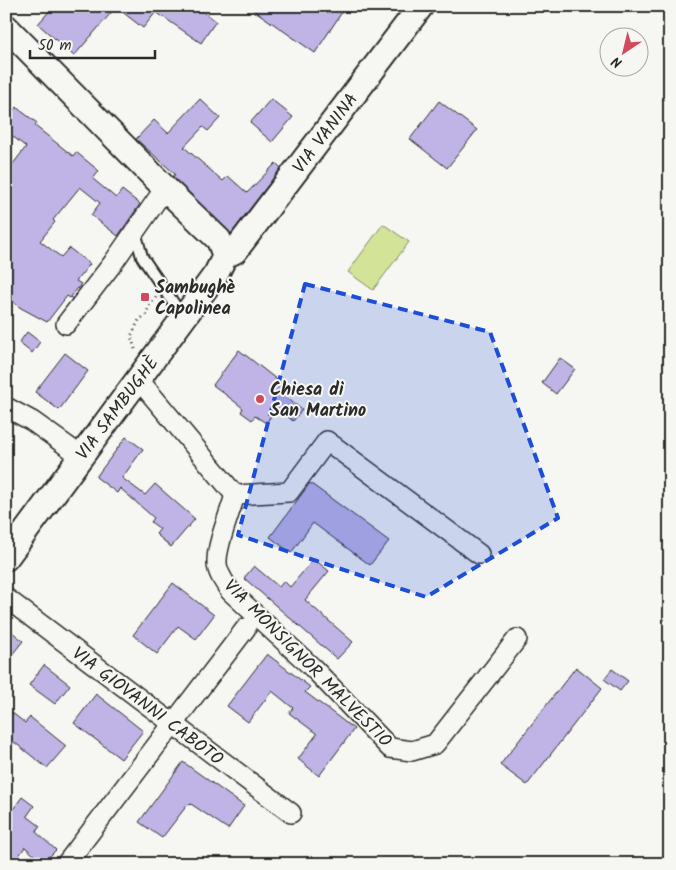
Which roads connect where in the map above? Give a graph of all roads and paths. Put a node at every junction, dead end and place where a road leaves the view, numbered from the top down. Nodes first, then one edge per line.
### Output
1 (422, 6) edge
2 (7, 29) edge
3 (165, 188) junction
4 (135, 231) junction
5 (225, 256) junction
6 (156, 297) dead end
7 (184, 318) junction
8 (66, 324) dead end
9 (141, 377) junction
10 (6, 407) edge
11 (81, 456) junction
12 (235, 496) junction
13 (479, 554) dead end
14 (6, 558) edge
15 (6, 598) edge
16 (246, 628) dead end
17 (517, 639) dead end
18 (173, 725) junction
19 (290, 813) dead end
20 (66, 864) edge

1 - 5 street, VIA VANINA
2 - 3 street
3 - 4 street
3 - 5 street
4 - 7 lane
4 - 8 street
5 - 7 street, VIA SAMBUGHÈ
6 - 9 path
7 - 9 street, VIA SAMBUGHÈ
9 - 11 street, VIA SAMBUGHÈ
9 - 12 street
10 - 11 street
11 - 14 street, VIA SAMBUGHÈ
12 - 13 street
12 - 17 street, VIA MONSIGNOR MALVESTIO
15 - 18 street, VIA GIOVANNI CABOTO
16 - 18 street
18 - 19 street, VIA GIOVANNI CABOTO
18 - 20 street

